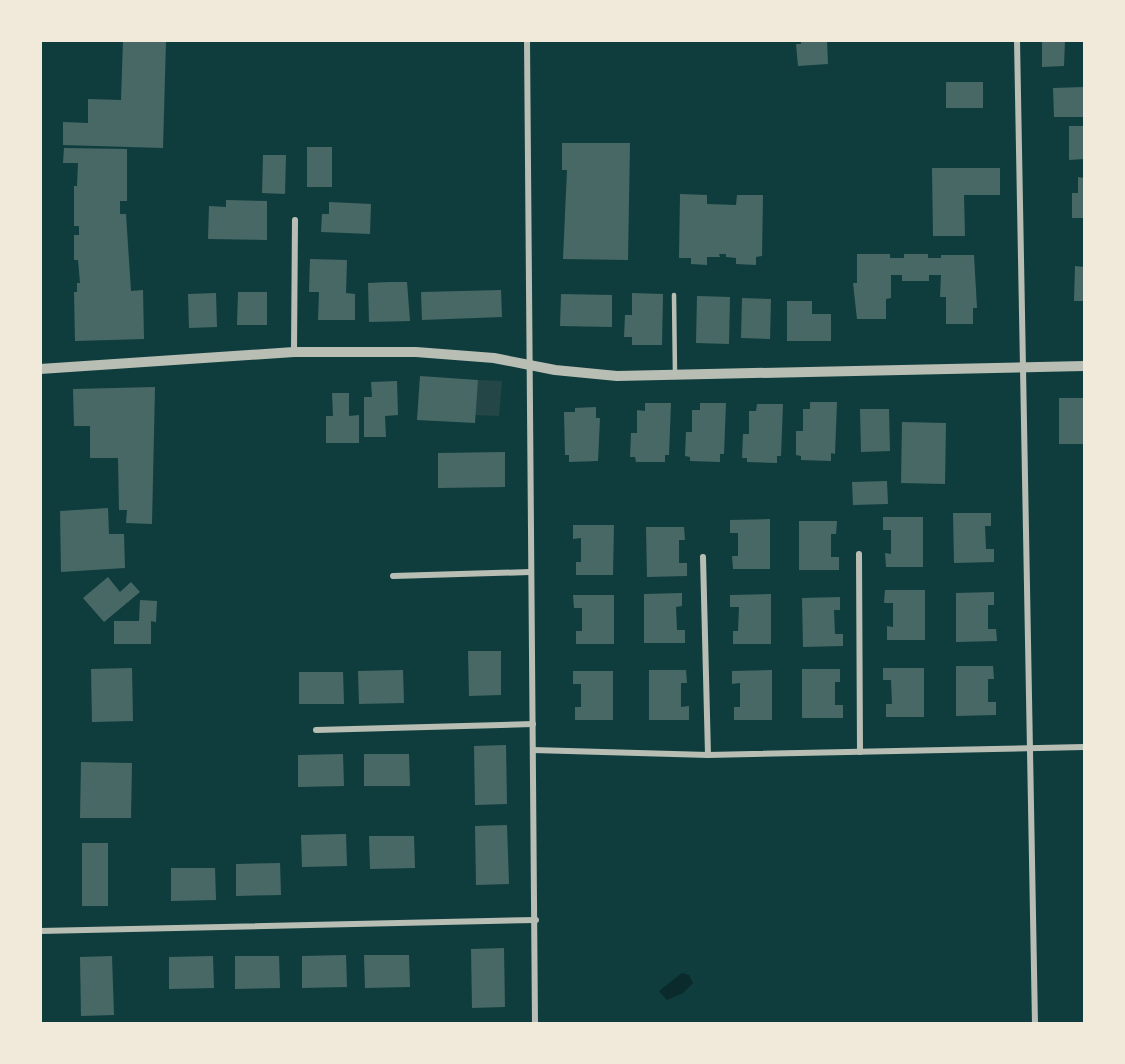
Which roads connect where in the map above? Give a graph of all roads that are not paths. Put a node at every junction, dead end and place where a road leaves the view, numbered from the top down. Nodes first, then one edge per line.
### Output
1 (527, 40) edge
2 (1017, 40) edge
3 (295, 220) dead end
4 (674, 295) dead end
5 (294, 352) junction
6 (527, 365) junction
7 (1084, 366) edge
8 (1021, 367) junction
9 (40, 369) edge
10 (675, 375) junction
11 (859, 554) dead end
12 (703, 557) dead end
13 (530, 572) junction
14 (393, 576) dead end
15 (533, 724) junction
16 (316, 730) dead end
17 (1084, 747) edge
18 (1028, 748) junction
19 (534, 750) junction
20 (860, 752) junction
21 (708, 755) junction
22 (536, 920) junction
23 (40, 931) edge
24 (536, 1023) edge
25 (1035, 1023) edge

1 - 6 street
2 - 8 street
3 - 5 street
4 - 10 lane
5 - 6 street
5 - 9 street
6 - 10 street
6 - 13 street
7 - 8 street
8 - 10 street
8 - 18 street
11 - 20 street
12 - 21 street
13 - 14 street
13 - 15 street
15 - 16 street
15 - 19 street
17 - 18 street
18 - 20 street
18 - 25 street
19 - 21 street
19 - 22 street
20 - 21 street
22 - 23 street
22 - 24 street

